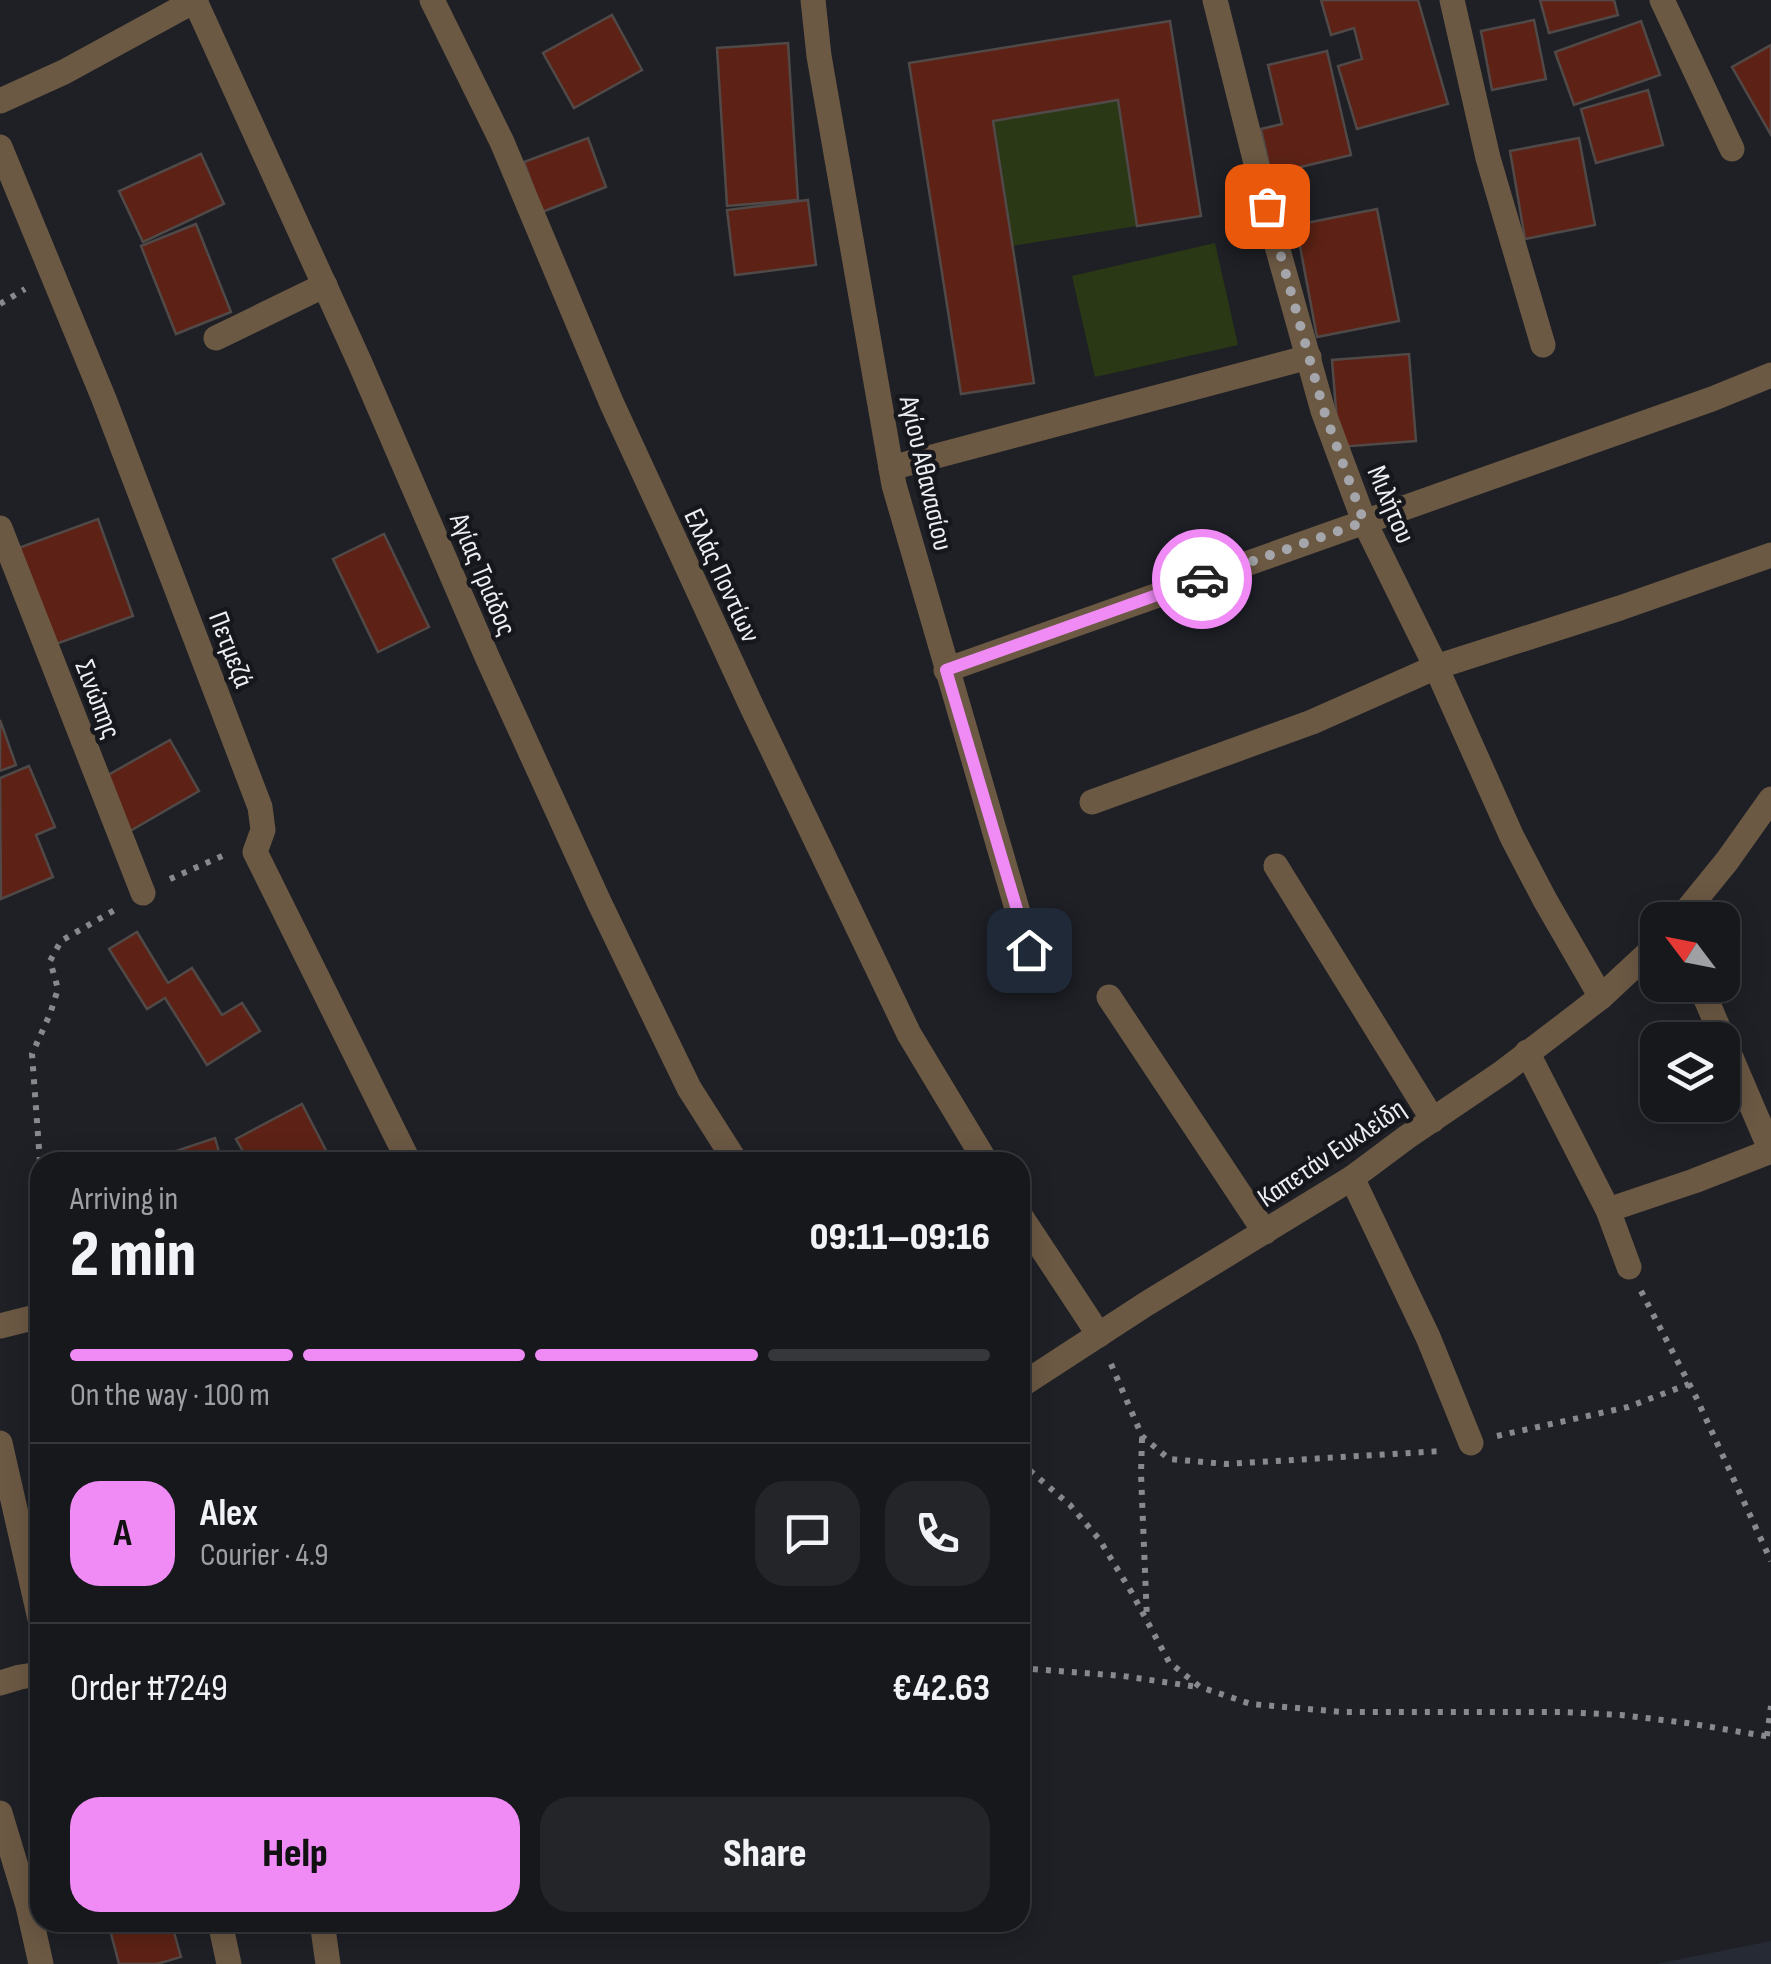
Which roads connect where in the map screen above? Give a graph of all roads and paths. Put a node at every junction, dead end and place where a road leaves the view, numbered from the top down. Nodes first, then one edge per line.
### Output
1 (196, 0) edge
2 (432, 0) edge
3 (813, 0) edge
4 (1216, 0) edge
5 (1452, 0) edge
6 (1662, 0) edge
7 (0, 101) edge
8 (0, 148) edge
9 (1732, 149) dead end
10 (325, 286) junction
11 (216, 338) dead end
12 (1543, 345) dead end
13 (1309, 356) junction
14 (1771, 375) edge
15 (891, 468) junction
16 (1364, 522) junction
17 (0, 528) edge
18 (1771, 554) edge
19 (1436, 667) junction
20 (946, 670) junction
21 (1771, 799) edge
22 (1092, 802) dead end
23 (258, 844) junction
24 (1276, 866) dead end
25 (143, 893) junction
26 (1693, 902) edge
27 (1029, 950) dead end
28 (1640, 961) edge
29 (1109, 997) dead end
30 (1601, 997) junction
31 (1707, 1002) edge
32 (1527, 1052) junction
33 (1432, 1120) junction
34 (1771, 1151) edge
35 (39, 1152) edge
36 (403, 1152) edge
37 (730, 1152) edge
38 (980, 1152) edge
39 (1352, 1178) junction
40 (1608, 1210) junction
41 (1030, 1229) edge
42 (1265, 1232) junction
43 (1629, 1267) joint
44 (30, 1318) edge
45 (0, 1326) edge
46 (1099, 1334) junction
47 (1030, 1379) edge
48 (1689, 1384) junction
49 (1142, 1436) junction
50 (0, 1443) edge
51 (1470, 1443) junction
52 (1030, 1471) edge
53 (1771, 1561) edge
54 (30, 1574) edge
55 (1148, 1622) junction
56 (1030, 1669) edge
57 (30, 1676) edge
58 (0, 1683) edge
59 (1200, 1687) junction
60 (1771, 1706) edge
61 (1769, 1736) edge
62 (0, 1814) edge
63 (30, 1914) edge
64 (34, 1932) edge
65 (222, 1932) edge
66 (323, 1932) edge
67 (42, 1964) edge
68 (229, 1964) edge
69 (328, 1964) edge

1 - 7 street
1 - 10 street, Αγίας Τριάδος
2 - 38 street, Ελλάς Ποντίων
3 - 15 street, Αγίου Αθανασίου
4 - 13 street, Μιλήτου
5 - 12 street
6 - 9 street
8 - 23 street, Πετμεζά
10 - 11 street
10 - 37 street, Αγίας Τριάδος
13 - 15 street
13 - 16 street, Μιλήτου
14 - 16 street
15 - 20 street, Αγίου Αθανασίου
16 - 19 street, Μιλήτου
16 - 20 street
17 - 25 street, Σινώπης
18 - 19 street
19 - 22 street
19 - 30 street, Μιλήτου
20 - 27 street, Αγίου Αθανασίου
21 - 26 street
23 - 25 path
23 - 36 street, Πετμεζά
24 - 33 street
25 - 35 path
28 - 30 street, Καπετάν Ευκλείδη
29 - 42 street
30 - 32 street, Καπετάν Ευκλείδη
31 - 34 street
32 - 33 street, Καπετάν Ευκλείδη
32 - 40 street
33 - 39 street, Καπετάν Ευκλείδη
34 - 40 street
39 - 42 street, Καπετάν Ευκλείδη
39 - 51 street
40 - 43 street
41 - 46 street
42 - 46 street, Καπετάν Ευκλείδη
43 - 48 path
44 - 45 street
46 - 47 street, Καπετάν Ευκλείδη
46 - 49 path
48 - 51 path
48 - 53 path
49 - 51 path
49 - 55 path
50 - 54 street
52 - 55 path
55 - 59 path
56 - 59 path
57 - 58 street
59 - 61 path
60 - 61 path
62 - 63 street
64 - 67 street
65 - 68 street
66 - 69 street

